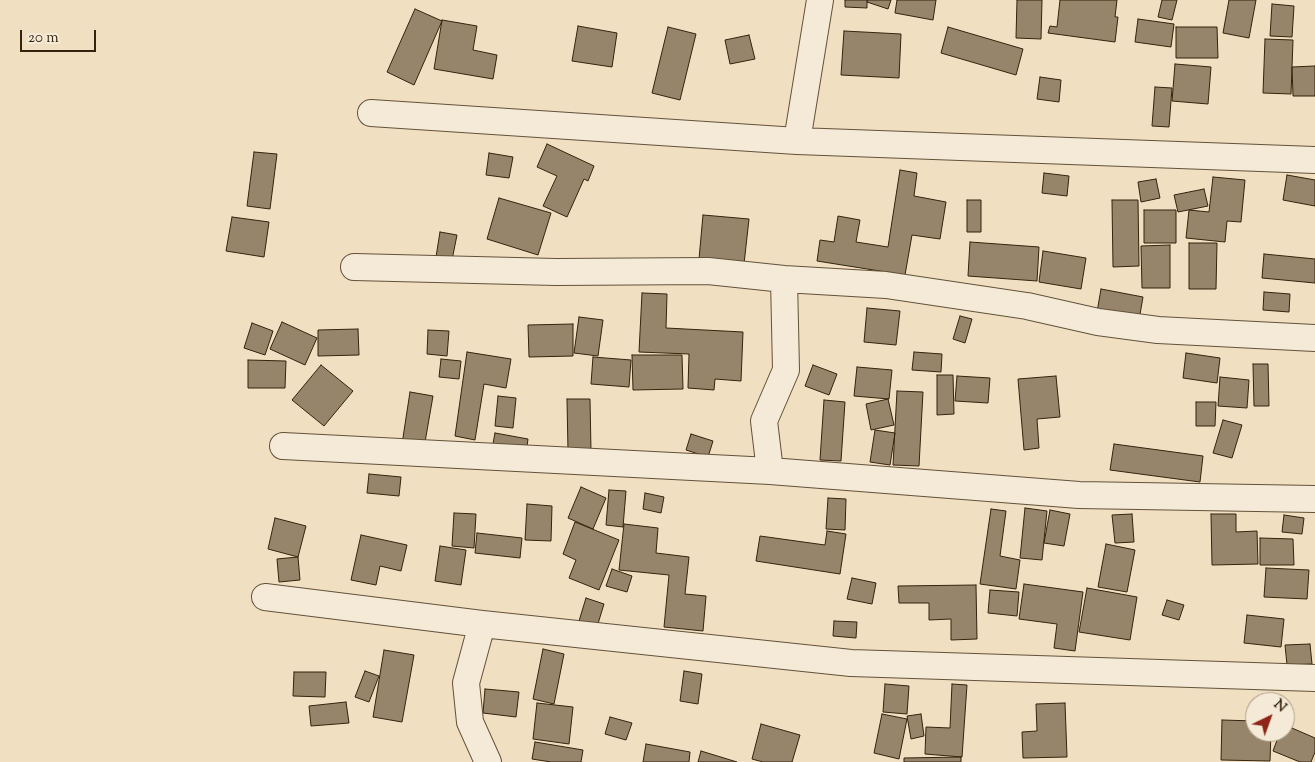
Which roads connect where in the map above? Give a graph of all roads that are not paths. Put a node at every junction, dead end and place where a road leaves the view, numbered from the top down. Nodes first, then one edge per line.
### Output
1 (820, 0) edge
2 (371, 113) dead end
3 (797, 141) junction
4 (1315, 160) edge
5 (354, 267) dead end
6 (784, 279) junction
7 (1315, 338) edge
8 (283, 446) dead end
9 (770, 471) junction
10 (1315, 499) edge
11 (264, 597) dead end
12 (482, 624) junction
13 (1315, 678) edge
14 (488, 762) edge

1 - 3 street
2 - 3 street
3 - 4 street
5 - 6 street
6 - 7 street
6 - 9 street
8 - 9 street
9 - 10 street
11 - 12 street
12 - 13 street
12 - 14 street

